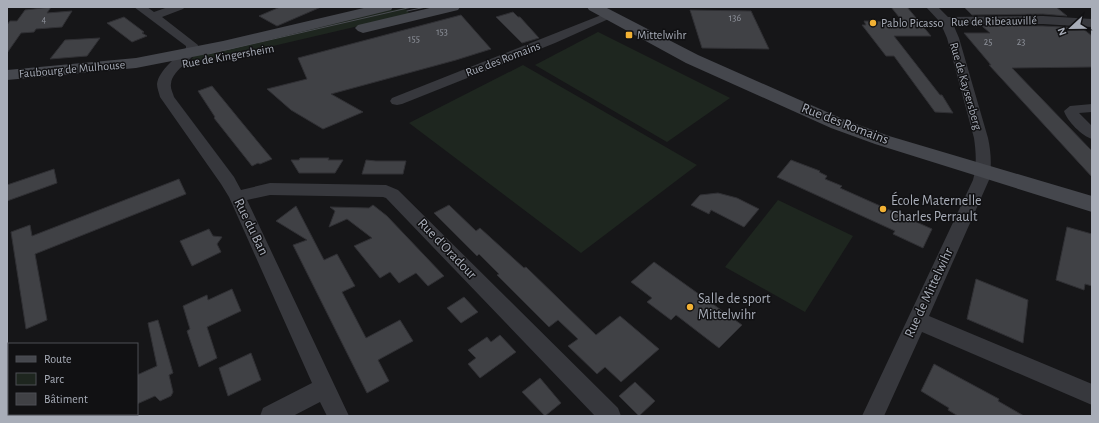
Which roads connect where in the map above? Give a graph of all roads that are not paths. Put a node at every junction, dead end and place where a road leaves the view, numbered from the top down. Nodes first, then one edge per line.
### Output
1 (140, 7) edge
2 (179, 7) edge
3 (386, 7) edge
4 (453, 7) edge
5 (932, 7) edge
6 (602, 11) edge
7 (154, 16) junction
8 (945, 21) junction
9 (1092, 23) edge
10 (349, 31) dead end
11 (326, 37) dead end
12 (188, 53) junction
13 (136, 63) junction
14 (176, 66) junction
15 (7, 75) edge
16 (397, 101) dead end
17 (1092, 108) edge
18 (1092, 134) edge
19 (984, 170) junction
20 (237, 197) junction
21 (1092, 204) edge
22 (916, 320) junction
23 (325, 388) junction
24 (1092, 396) edge
25 (271, 416) edge
26 (338, 416) edge
27 (610, 416) edge
28 (872, 416) edge

1 - 7 street
2 - 7 street
3 - 12 main road, Rue de Kingersheim
4 - 10 main road
5 - 8 street, Rue de Kaysersberg
6 - 16 street, Rue des Romains
6 - 19 main road, Rue des Romains
7 - 12 street
8 - 9 street, Rue de Ribeauvillé
8 - 19 street, Rue de Kaysersberg
11 - 14 main road, Rue de Kingersheim
12 - 13 main road, Rue de Kingersheim
12 - 14 street, Rue du Ban
13 - 14 main road, Rue de Kingersheim
13 - 15 main road, Faubourg de Mulhouse
14 - 20 street, Rue du Ban
17 - 18 street
19 - 21 main road, Rue des Romains
19 - 22 street, Rue de Mittelwihr
20 - 23 street, Rue du Ban
20 - 27 street, Rue d'Oradour
22 - 24 street
22 - 28 street, Rue de Mittelwihr
23 - 25 street
23 - 26 street, Rue du Ban

